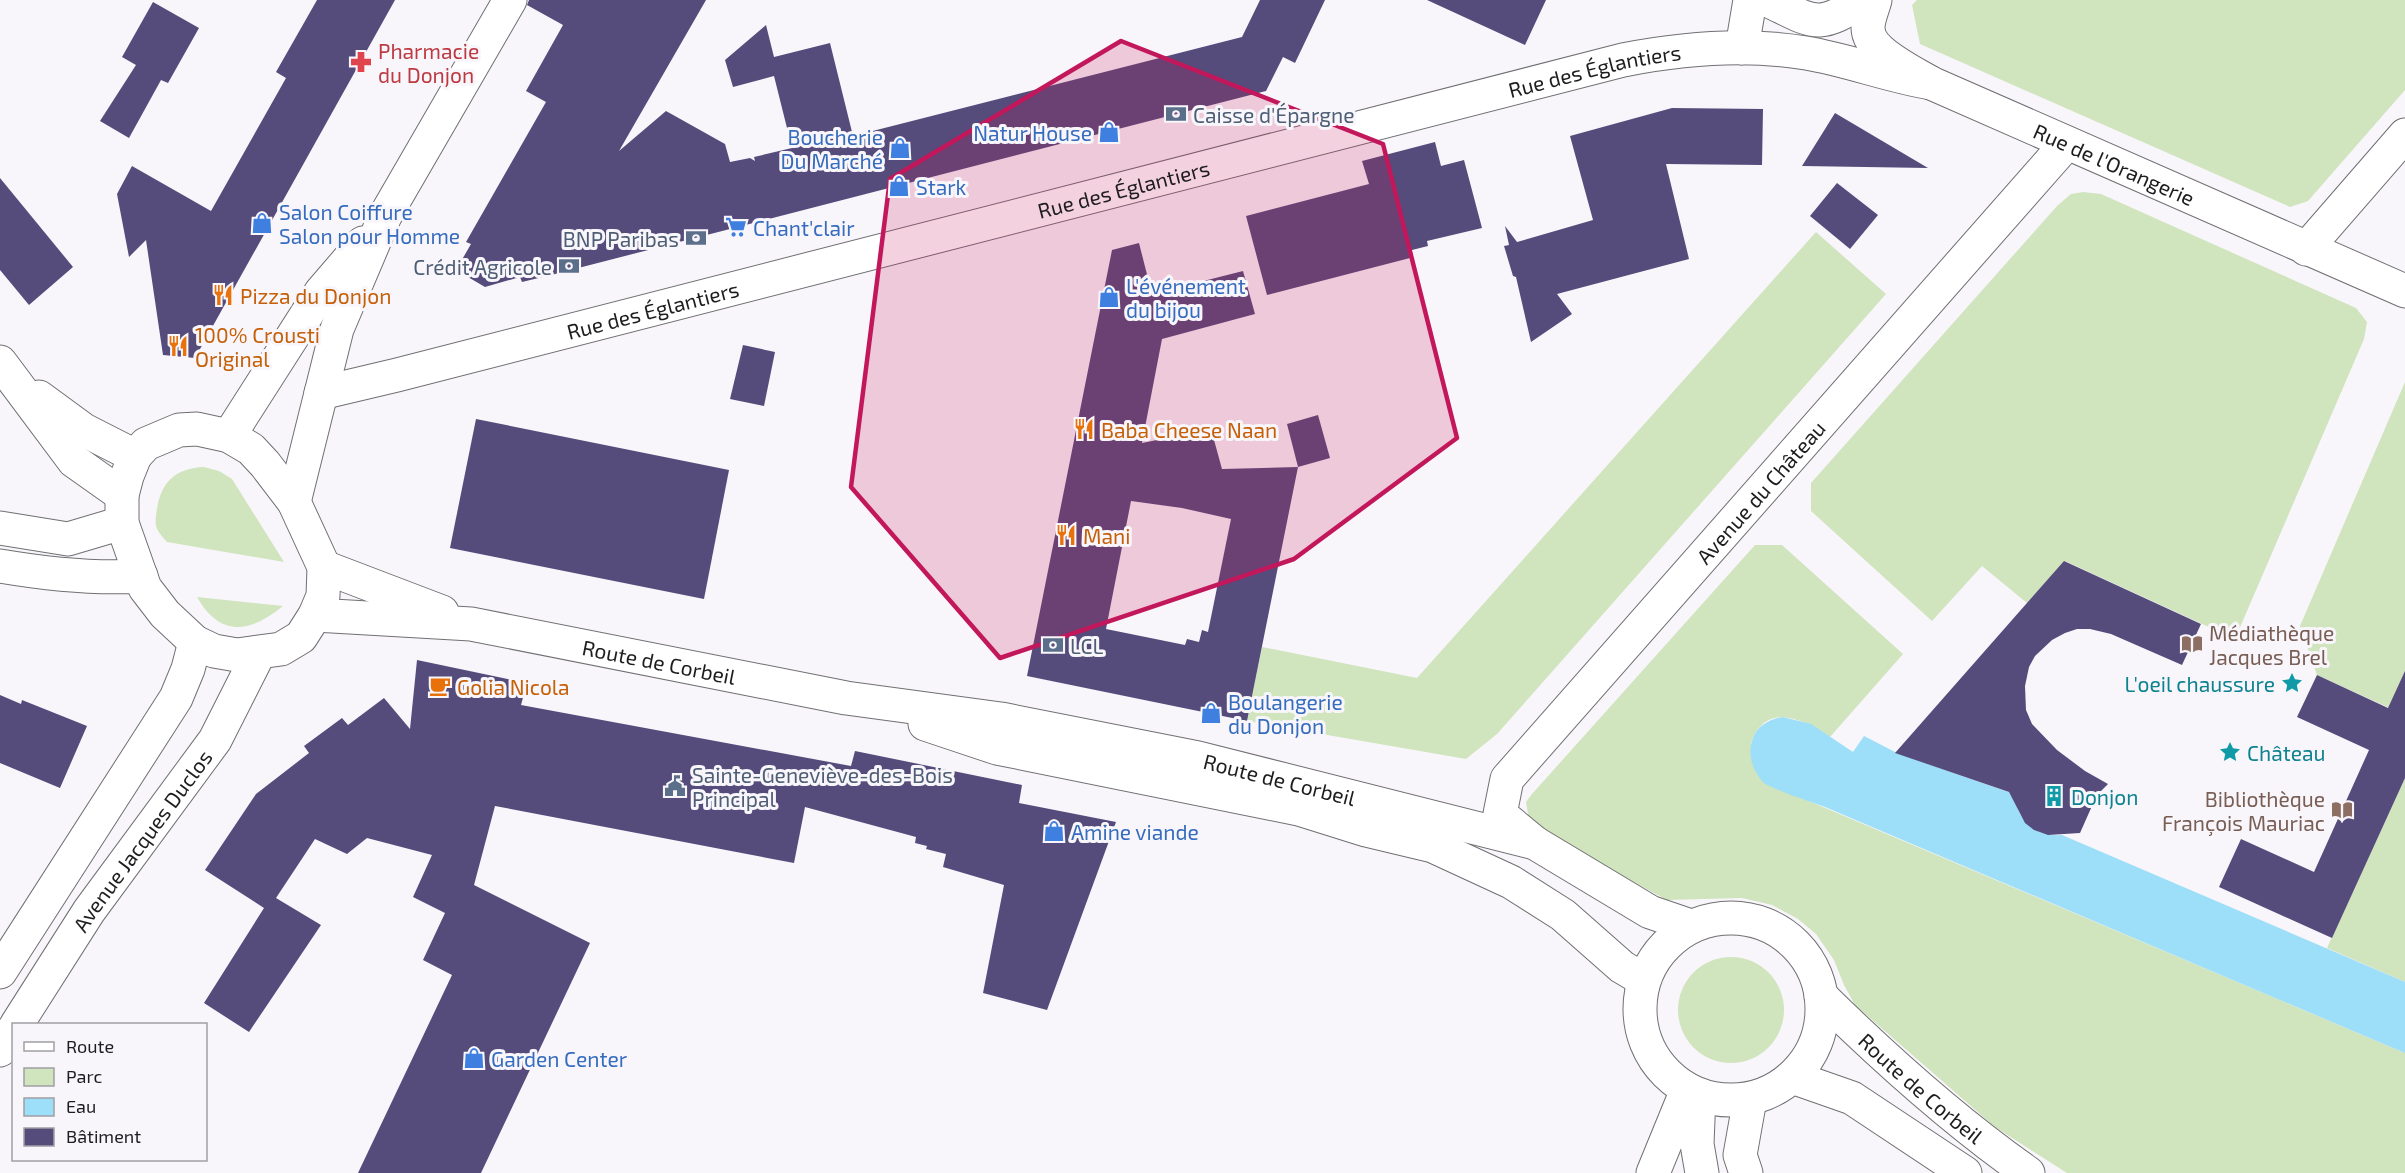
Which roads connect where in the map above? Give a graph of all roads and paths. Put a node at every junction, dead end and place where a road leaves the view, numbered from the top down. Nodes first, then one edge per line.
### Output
1 (510, 0) edge
2 (1750, 0) edge
3 (1767, 0) edge
4 (1863, 0) edge
5 (1875, 0) edge
6 (1743, 48) junction
7 (1931, 83) junction
8 (2405, 135) edge
9 (2067, 143) junction
10 (385, 216) junction
11 (2306, 249) junction
12 (2405, 291) edge
13 (8, 371) edge
14 (321, 393) junction
15 (230, 436) junction
16 (135, 456) junction
17 (294, 502) junction
18 (122, 509) junction
19 (0, 528) edge
20 (0, 566) edge
21 (324, 567) junction
22 (141, 576) junction
23 (315, 615) junction
24 (471, 624) junction
25 (195, 642) junction
26 (259, 653) junction
27 (846, 698) junction
28 (1535, 843) junction
29 (1691, 926) junction
30 (0, 972) edge
31 (1644, 980) junction
32 (1821, 996) junction
33 (17, 1023) edge
34 (12, 1032) edge
35 (0, 1050) edge
36 (1792, 1077) junction
37 (1693, 1093) junction
38 (1750, 1099) junction
39 (1653, 1173) edge
40 (1702, 1173) edge
41 (1746, 1173) edge
42 (1965, 1173) edge
43 (2028, 1173) edge

1 - 10 main road
2 - 6 main road
3 - 4 main road
5 - 7 main road, Rue de l'Orangerie
6 - 7 main road, Rue des Églantiers
6 - 14 main road, Rue des Églantiers
7 - 9 main road, Rue de l'Orangerie
8 - 11 main road
9 - 11 main road, Rue de l'Orangerie
9 - 28 main road, Avenue du Château
10 - 14 main road
10 - 15 main road
11 - 12 main road, Rue de l'Orangerie
13 - 16 main road
13 - 18 main road
14 - 17 main road
15 - 16 main road
15 - 17 main road
16 - 18 main road
17 - 21 main road
18 - 19 main road
18 - 22 main road
20 - 22 main road
21 - 23 main road
21 - 24 main road, Route de Corbeil
22 - 25 main road
23 - 24 main road, Route de Corbeil
23 - 26 main road
24 - 27 main road, Route de Corbeil
25 - 26 main road
25 - 30 main road, Avenue Jacques Duclos
26 - 33 main road, Avenue Jacques Duclos
27 - 28 main road, Route de Corbeil
27 - 31 main road, Route de Corbeil
28 - 29 main road, Route de Corbeil
29 - 31 main road
29 - 32 main road
31 - 37 main road
32 - 36 main road
32 - 43 main road, Route de Corbeil
34 - 35 main road
36 - 38 main road
36 - 42 main road, Route de Corbeil
37 - 38 main road
37 - 39 main road
37 - 40 main road
38 - 41 main road

